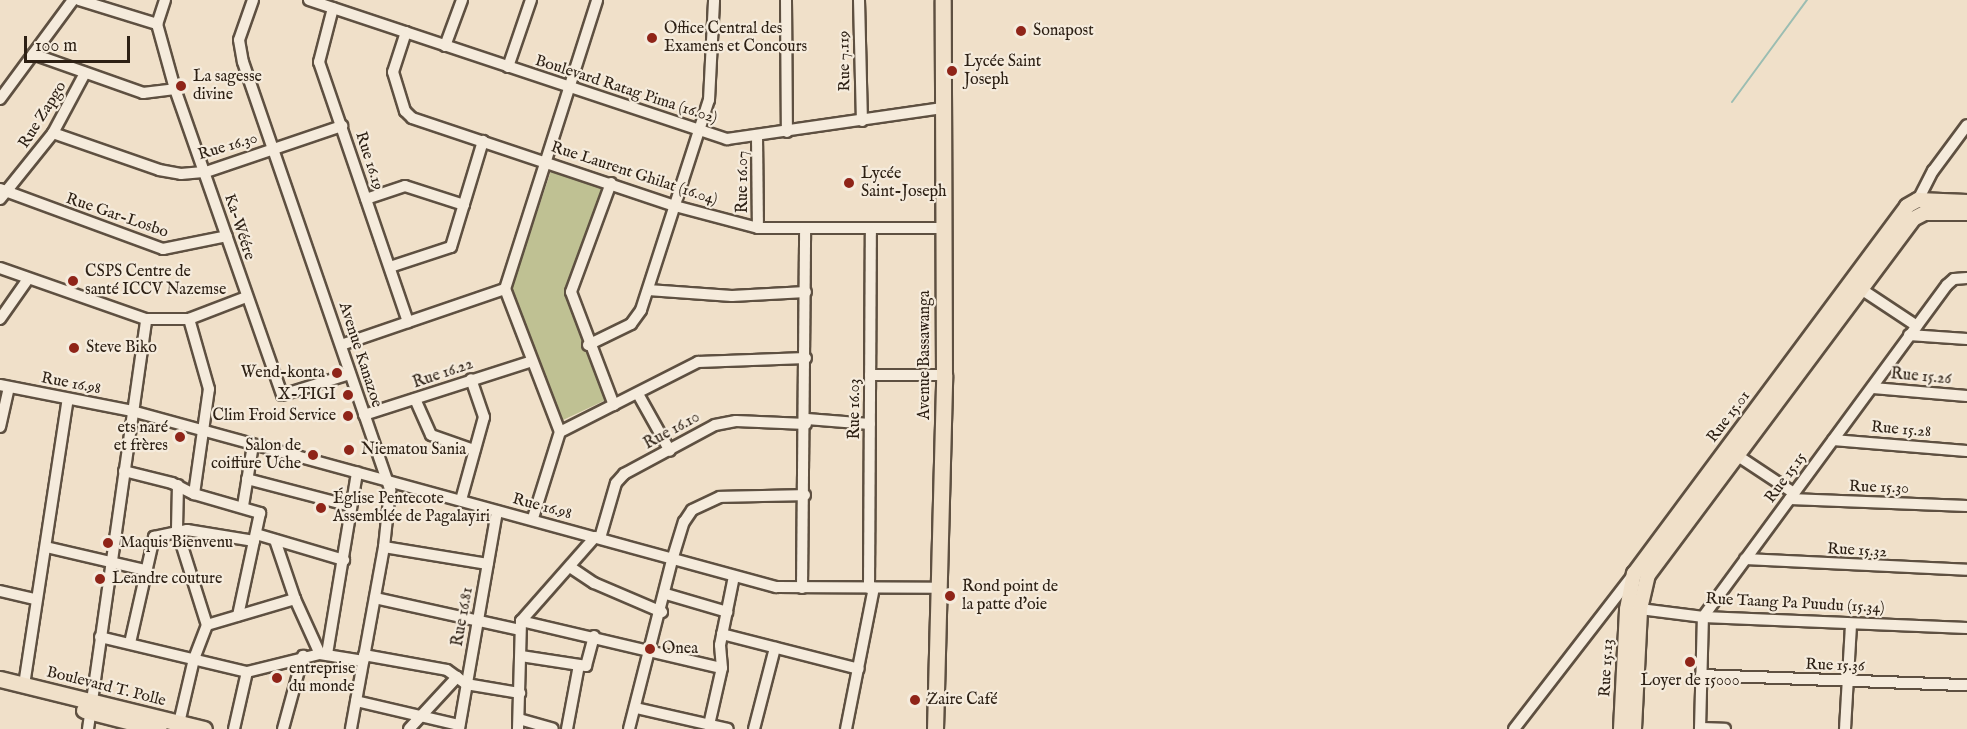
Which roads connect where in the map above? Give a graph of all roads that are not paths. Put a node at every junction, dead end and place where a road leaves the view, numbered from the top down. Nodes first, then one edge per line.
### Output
1 (73, 0) edge
2 (79, 0) edge
3 (165, 0) edge
4 (253, 0) edge
5 (309, 0) edge
6 (462, 0) edge
7 (531, 0) edge
8 (597, 0) edge
9 (714, 0) edge
10 (786, 0) edge
11 (859, 0) edge
12 (943, 0) edge
13 (333, 8) junction
14 (157, 24) junction
15 (406, 32) junction
16 (445, 46) junction
17 (33, 54) junction
18 (508, 67) junction
19 (85, 73) junction
20 (175, 88) junction
21 (570, 88) junction
22 (0, 99) edge
23 (943, 108) junction
24 (862, 121) junction
25 (1967, 125) edge
26 (342, 126) junction
27 (699, 130) junction
28 (787, 132) junction
29 (53, 133) junction
30 (758, 136) junction
31 (1962, 138) edge
32 (483, 141) junction
33 (273, 148) junction
34 (546, 160) junction
35 (206, 172) junction
36 (611, 183) junction
37 (2, 194) edge
38 (366, 199) junction
39 (1918, 200) junction
40 (1967, 202) edge
41 (464, 205) junction
42 (675, 206) junction
43 (1967, 213) edge
44 (758, 228) junction
45 (943, 228) junction
46 (805, 230) junction
47 (871, 230) junction
48 (227, 236) junction
49 (390, 267) junction
50 (0, 268) edge
51 (1967, 278) edge
52 (28, 279) junction
53 (505, 289) junction
54 (1861, 289) junction
55 (648, 290) junction
56 (806, 292) junction
57 (246, 297) junction
58 (0, 319) edge
59 (146, 319) junction
60 (189, 319) junction
61 (408, 322) junction
62 (1917, 326) junction
63 (1909, 335) junction
64 (1967, 339) edge
65 (341, 345) junction
66 (588, 345) junction
67 (806, 358) junction
68 (532, 361) junction
69 (350, 374) junction
70 (870, 375) junction
71 (944, 375) junction
72 (471, 379) junction
73 (4, 386) edge
74 (1873, 388) junction
75 (638, 394) junction
76 (1967, 396) edge
77 (68, 399) junction
78 (415, 399) junction
79 (614, 405) junction
80 (132, 411) junction
81 (364, 415) junction
82 (806, 422) junction
83 (870, 424) junction
84 (0, 427) edge
85 (204, 432) junction
86 (560, 432) junction
87 (1833, 440) junction
88 (253, 445) junction
89 (474, 450) junction
90 (670, 451) junction
91 (1967, 451) edge
92 (1731, 452) junction
93 (123, 471) junction
94 (357, 472) junction
95 (247, 479) junction
96 (387, 479) junction
97 (178, 485) junction
98 (194, 494) junction
99 (806, 495) junction
100 (1792, 496) junction
101 (461, 500) junction
102 (243, 506) junction
103 (351, 506) junction
104 (1967, 506) edge
105 (497, 511) junction
106 (533, 518) junction
107 (177, 530) junction
108 (255, 537) junction
109 (598, 538) junction
110 (275, 540) junction
111 (46, 547) junction
112 (384, 547) junction
113 (673, 557) junction
114 (1745, 559) junction
115 (344, 560) junction
116 (111, 562) junction
117 (488, 564) junction
118 (570, 567) junction
119 (145, 570) junction
120 (1967, 570) edge
121 (1634, 574) junction
122 (734, 576) junction
123 (802, 588) junction
124 (871, 588) junction
125 (940, 588) junction
126 (0, 591) edge
127 (666, 594) junction
128 (375, 598) junction
129 (36, 599) junction
130 (295, 599) junction
131 (1633, 609) junction
132 (662, 612) junction
133 (727, 612) junction
134 (238, 616) junction
135 (1703, 617) junction
136 (477, 622) junction
137 (1851, 624) junction
138 (207, 625) junction
139 (521, 626) junction
140 (1967, 628) edge
141 (722, 634) junction
142 (594, 636) junction
143 (100, 638) junction
144 (130, 644) junction
145 (775, 648) junction
146 (650, 649) junction
147 (324, 654) junction
148 (303, 656) junction
149 (521, 656) junction
150 (363, 658) junction
151 (194, 659) junction
152 (579, 665) junction
153 (722, 668) junction
154 (859, 669) junction
155 (247, 672) junction
156 (1701, 675) junction
157 (0, 679) edge
158 (461, 681) junction
159 (1848, 682) junction
160 (24, 685) junction
161 (1967, 685) edge
162 (0, 688) edge
163 (520, 693) junction
164 (356, 701) junction
165 (91, 707) junction
166 (636, 708) junction
167 (937, 710) junction
168 (418, 716) junction
169 (179, 723) junction
170 (518, 724) edge
171 (709, 725) junction
172 (459, 727) edge
173 (1700, 728) edge
174 (88, 729) edge
175 (159, 729) edge
176 (204, 729) edge
177 (234, 729) edge
178 (283, 729) edge
179 (351, 729) edge
180 (409, 729) edge
181 (553, 729) edge
182 (567, 729) edge
183 (629, 729) edge
184 (728, 729) edge
185 (754, 729) edge
186 (846, 729) edge
187 (934, 729) edge
188 (939, 729) edge
189 (1514, 729) edge
190 (1621, 729) edge
191 (1634, 729) edge
192 (1725, 729) edge
193 (1845, 729) edge

1 - 17 street
2 - 14 street
3 - 14 street
4 - 33 street, Avenue Kanazoe
5 - 13 street, Boulevard Ratag Pima (16.02)
6 - 16 street
7 - 18 street
8 - 21 street
9 - 27 street
10 - 28 street
11 - 24 street, Rue 7.119
12 - 23 highway, Avenue Bassawanga
13 - 15 street, Boulevard Ratag Pima (16.02)
13 - 26 street, Rue 16.19
14 - 20 street, Ka-Wéére
15 - 16 street, Boulevard Ratag Pima (16.02)
15 - 32 street, Rue Laurent Ghilat (16.04)
16 - 18 street, Boulevard Ratag Pima (16.02)
17 - 19 street
17 - 22 street
18 - 21 street, Boulevard Ratag Pima (16.02)
19 - 20 street
19 - 29 street, Rue Zapgo
20 - 35 street, Ka-Wéére
21 - 27 street, Boulevard Ratag Pima (16.02)
21 - 34 street
23 - 24 street, Boulevard Ratag Pima (16.02)
23 - 45 highway, Avenue Bassawanga
24 - 28 street, Boulevard Ratag Pima (16.02)
25 - 31 street, Rue 15.01
26 - 33 street, Rue 16.30
26 - 38 street, Rue 16.19
27 - 30 street, Boulevard Ratag Pima (16.02)
27 - 42 street
28 - 30 street, Boulevard Ratag Pima (16.02)
29 - 35 street, Rue 16.30
29 - 37 street, Rue Zapgo
30 - 44 street, Rue 16.07
31 - 39 street, Rue 15.01
32 - 34 street, Rue Laurent Ghilat (16.04)
32 - 41 street
33 - 35 street, Rue 16.30
33 - 65 street, Avenue Kanazoe
34 - 36 street, Rue Laurent Ghilat (16.04)
34 - 53 street
35 - 48 street, Ka-Wéére
36 - 42 street, Rue Laurent Ghilat (16.04)
36 - 66 street
37 - 48 street, Rue Gar-Losbo
38 - 41 street
38 - 49 street, Rue 16.19
39 - 40 main road
39 - 92 main road, Rue 15.01
41 - 49 street
42 - 44 street, Rue Laurent Ghilat (16.04)
42 - 55 street
43 - 54 main road, Rue 15.01
44 - 46 street, Rue Laurent Ghilat (16.04)
45 - 47 street, Rue Laurent Ghilat (16.04)
45 - 71 highway, Avenue Bassawanga
46 - 47 street, Rue Laurent Ghilat (16.04)
46 - 56 street
47 - 70 street, Rue 16.03
48 - 57 street, Ka-Wéére
49 - 61 street, Rue 16.19
50 - 52 street
51 - 62 street, Rue 15.15
52 - 58 street
52 - 59 street
53 - 61 street
53 - 68 street
54 - 62 street
54 - 92 main road, Rue 15.01
55 - 56 street
55 - 66 street
56 - 67 street
57 - 60 street
57 - 69 street, Ka-Wéére
59 - 60 street
59 - 80 street
60 - 85 street
61 - 65 street
62 - 63 street, Rue 15.15
63 - 64 street
63 - 74 street, Rue 15.15
65 - 69 street, Avenue Kanazoe
66 - 79 street
67 - 75 street
67 - 82 street
68 - 72 street, Rue 16.22
68 - 86 street
69 - 81 street, Avenue Kanazoe
70 - 71 street
70 - 83 street, Rue 16.03
71 - 125 highway, Avenue Bassawanga
72 - 78 street, Rue 16.22
72 - 89 street
73 - 77 street, Rue 16.98
73 - 84 street
74 - 76 street, Rue 15.26
74 - 87 street, Rue 15.15
75 - 79 street
75 - 90 street
77 - 80 street, Rue 16.98
77 - 111 street
78 - 81 street, Rue 16.22
78 - 89 street
79 - 86 street
80 - 85 street, Rue 16.98
80 - 93 street
81 - 96 street, Avenue Kanazoe
82 - 83 street, Rue 16.10
82 - 90 street, Rue 16.10
82 - 99 street
83 - 124 street, Rue 16.03
85 - 88 street, Rue 16.98
85 - 98 street
86 - 106 street
87 - 91 street, Rue 15.28
87 - 100 street, Rue 15.15
88 - 94 street, Rue 16.98
88 - 95 street
89 - 101 street
90 - 109 street, Rue 16.10
92 - 100 street
92 - 121 main road, Rue 15.01
92 - 131 main road, Rue 15.01
93 - 97 street
93 - 116 street
94 - 96 street, Rue 16.98
94 - 103 street
95 - 102 street
95 - 103 street
96 - 101 street, Rue 16.98
96 - 112 street, Avenue Kanazoe
97 - 98 street
97 - 107 street
98 - 102 street
99 - 113 street
99 - 123 street
100 - 104 street, Rue 15.30
100 - 114 street, Rue 15.15
101 - 105 street, Rue 16.98
102 - 108 street
103 - 115 street
105 - 106 street, Rue 16.98
105 - 117 street, Rue 16.81
106 - 109 street, Rue 16.98
107 - 108 street
107 - 119 street
107 - 138 street
108 - 110 street
108 - 134 street
109 - 113 street, Rue 16.98
109 - 118 street, Rue 16.10
110 - 115 street
110 - 130 street
111 - 116 street
111 - 129 street
112 - 117 street
112 - 128 street, Avenue Kanazoe
113 - 122 street, Rue 16.98
113 - 127 street
114 - 120 street, Rue 15.32
114 - 135 street, Rue 15.15
115 - 147 street
116 - 119 street
116 - 143 street
117 - 136 street, Rue 16.81
118 - 132 street
118 - 139 street, Rue 16.10
119 - 144 street
121 - 131 main road
121 - 189 street, Rue 15.01
122 - 123 street, Rue 16.98
122 - 133 street
123 - 124 street, Rue 16.98
124 - 125 street, Rue 16.98
124 - 154 street, Rue 16.03
125 - 167 highway, Avenue Bassawanga
126 - 129 street
127 - 132 street
127 - 133 street
128 - 136 street
128 - 150 street, Avenue Kanazoe
129 - 160 street
130 - 134 street
130 - 147 street
131 - 135 street, Rue Taang Pa Puudu (15.34)
131 - 190 main road, Rue 15.13
131 - 191 main road, Rue 15.13
132 - 146 street
133 - 141 street
134 - 138 street
135 - 137 street, Rue Taang Pa Puudu (15.34)
135 - 156 street
136 - 139 street
136 - 158 street, Rue 16.81
137 - 140 street, Rue Taang Pa Puudu (15.34)
137 - 159 street
138 - 151 street
139 - 142 street
139 - 149 street
141 - 145 street
141 - 153 street
142 - 146 street
142 - 152 street
143 - 144 street
143 - 165 street
144 - 151 street
145 - 154 street
145 - 185 street
146 - 153 street
146 - 166 street
147 - 148 street
147 - 150 street
148 - 155 street
148 - 178 street
149 - 152 street
149 - 163 street
150 - 158 street
150 - 164 street, Avenue Kanazoe
151 - 155 street
151 - 169 street
152 - 182 street
153 - 171 street
154 - 186 street, Rue 16.03
155 - 177 street
156 - 159 street, Rue 15.36
156 - 173 street
157 - 160 highway, Boulevard T. Polle
158 - 163 street
158 - 168 street
158 - 172 street, Rue 16.81
159 - 161 street, Rue 15.36
159 - 193 street
160 - 165 highway, Boulevard T. Polle
162 - 165 highway, Boulevard T. Polle
163 - 170 street
164 - 168 street
164 - 179 street, Avenue Kanazoe
165 - 169 highway, Boulevard T. Polle
165 - 174 street
165 - 175 highway, Boulevard T. Polle
166 - 171 street
166 - 183 street
167 - 187 highway, Avenue Bassawanga
167 - 188 highway, Avenue Bassawanga
168 - 172 street
168 - 180 street
169 - 176 highway, Boulevard T. Polle
170 - 181 street
171 - 184 street
173 - 192 street

